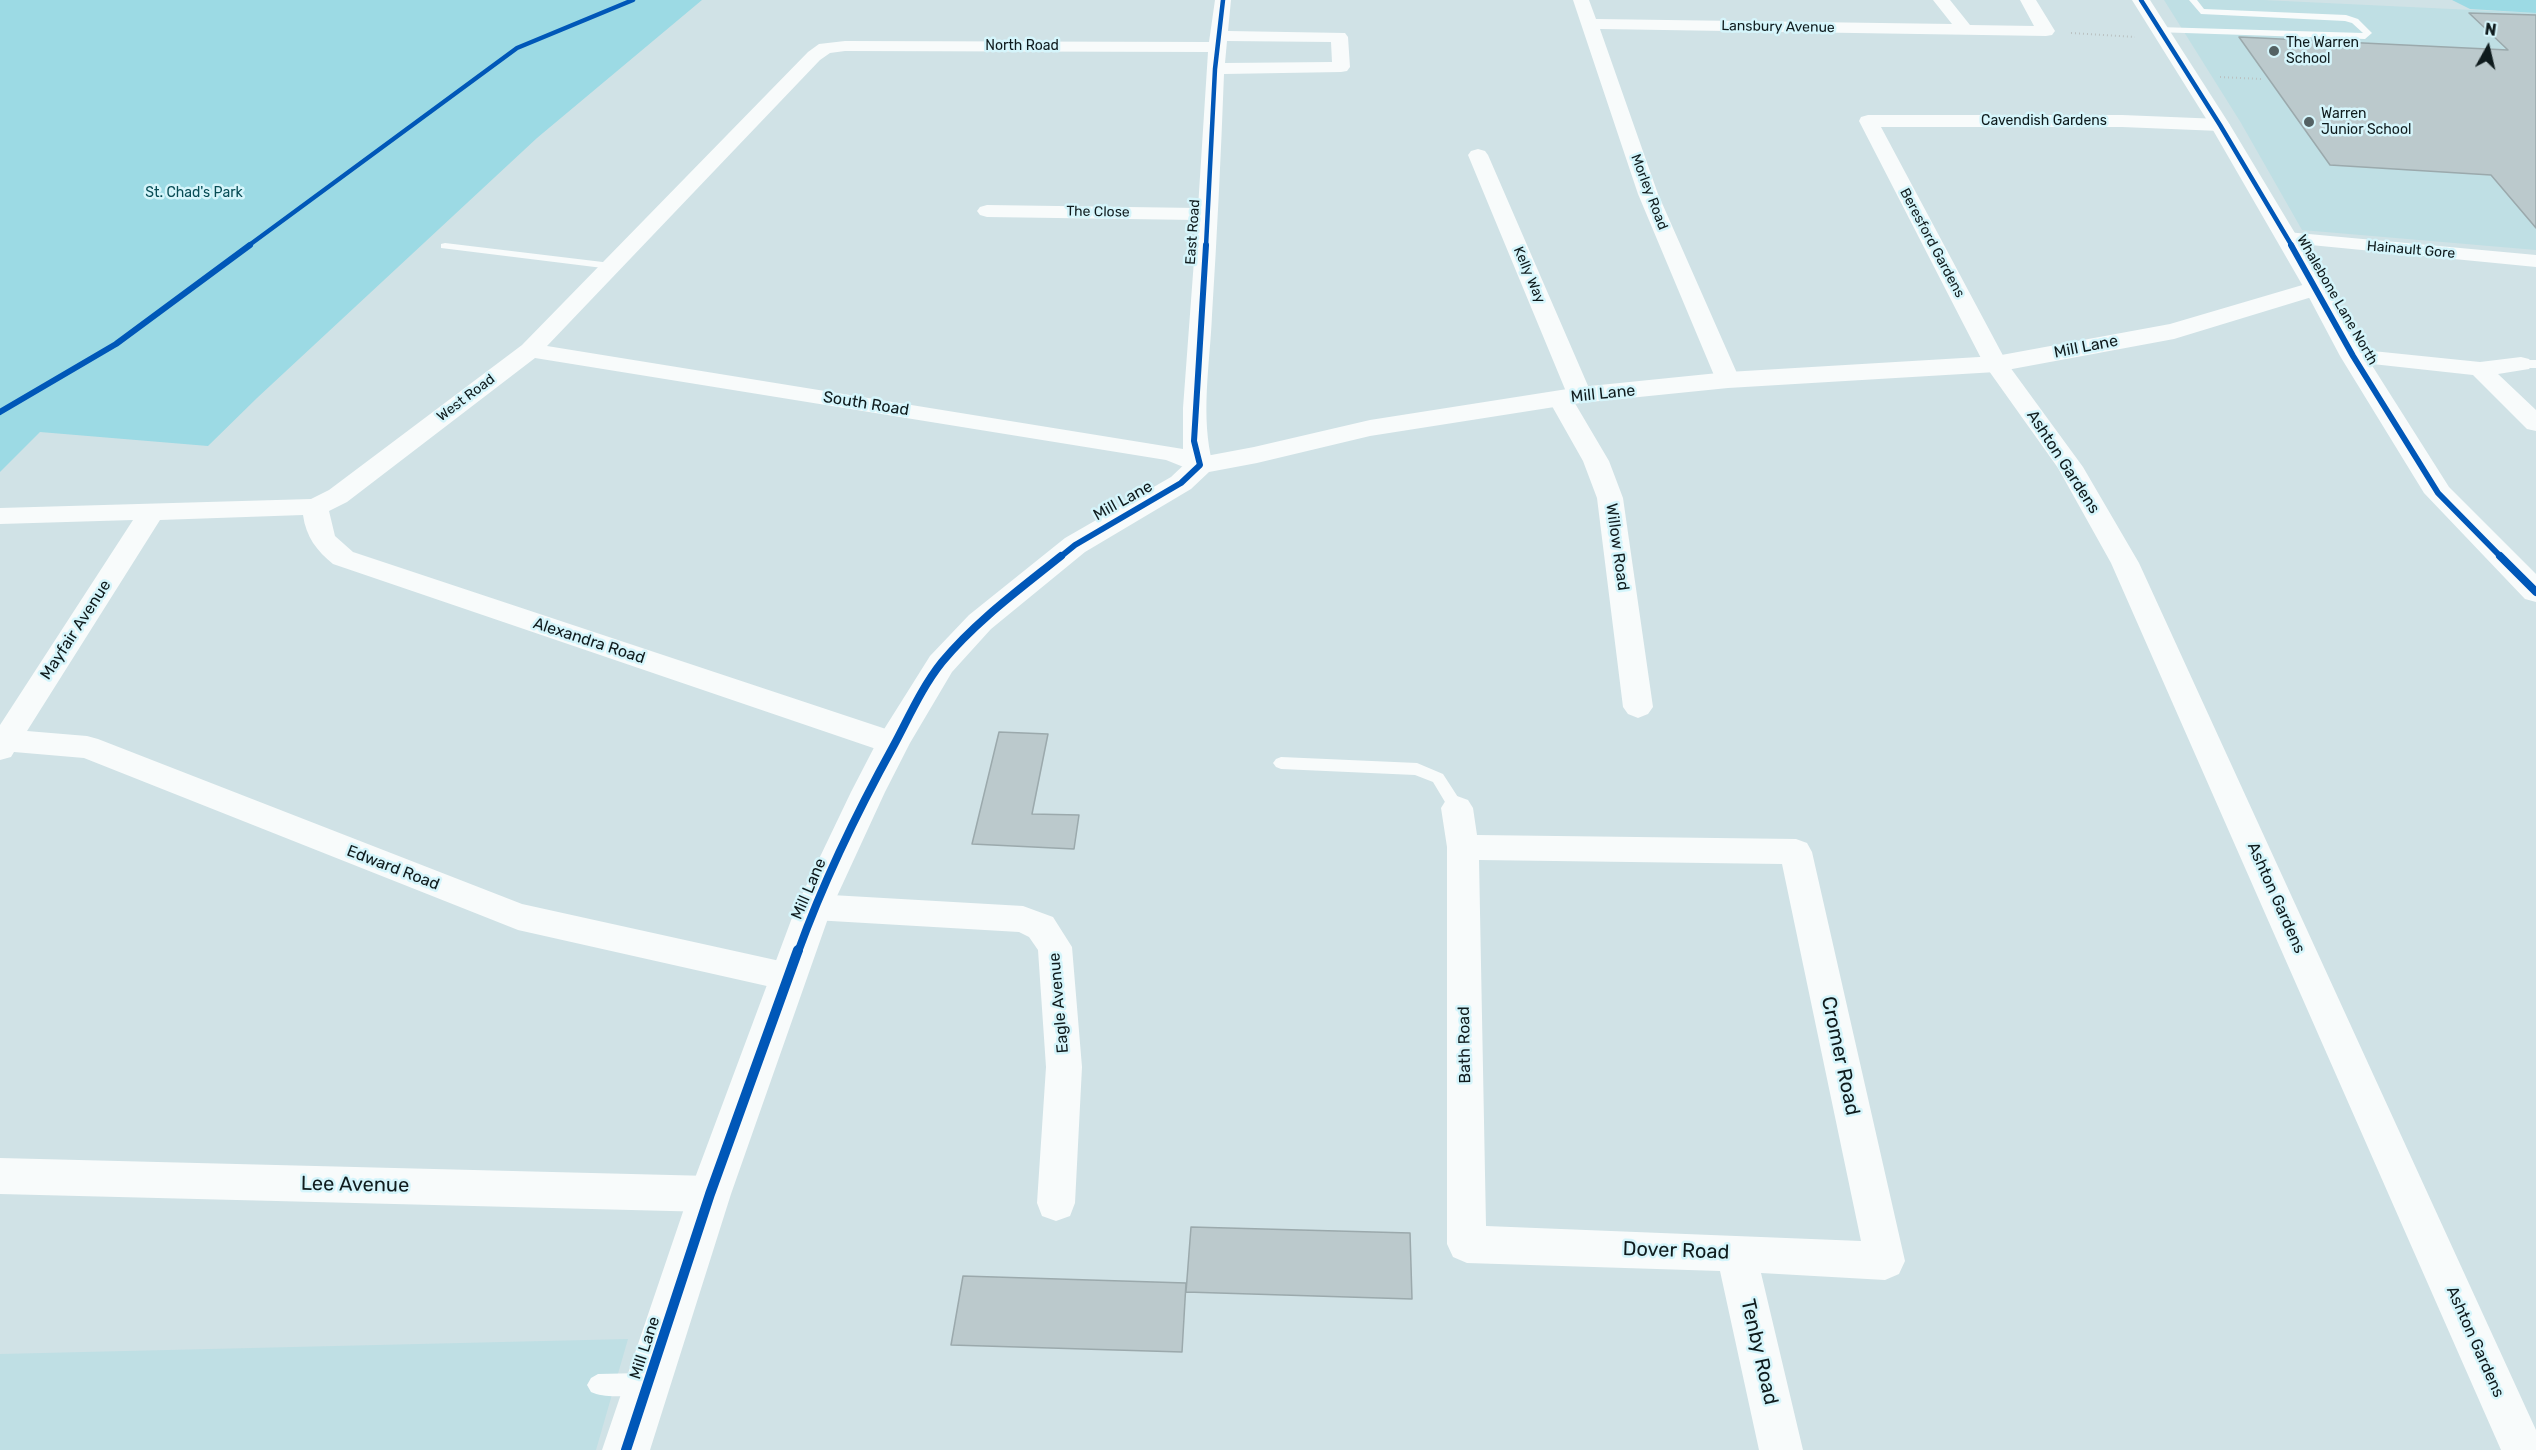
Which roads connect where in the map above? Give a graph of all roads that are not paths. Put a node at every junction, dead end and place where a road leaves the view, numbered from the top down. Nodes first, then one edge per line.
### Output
1 (1223, 0) edge
2 (1581, 0) edge
3 (1941, 0) edge
4 (2028, 0) edge
5 (2141, 0) edge
6 (2194, 1) edge
7 (1590, 24) junction
8 (1966, 31) junction
9 (2161, 34) junction
10 (1220, 42) junction
11 (825, 48) joint
12 (1215, 69) junction
13 (1868, 121) joint
14 (2220, 125) junction
15 (1478, 155) dead end
16 (987, 211) dead end
17 (1209, 214) junction
18 (2287, 238) junction
19 (445, 246) dead end
20 (2536, 261) edge
21 (611, 266) junction
22 (2316, 288) junction
23 (530, 350) junction
24 (2353, 356) junction
25 (1996, 364) junction
26 (2529, 364) edge
27 (2480, 369) junction
28 (1728, 380) junction
29 (1570, 397) junction
30 (2536, 424) edge
31 (1200, 465) junction
32 (316, 507) junction
33 (152, 511) junction
34 (0, 516) edge
35 (2531, 582) edge
36 (1638, 707) dead end
37 (893, 743) junction
38 (2, 745) edge
39 (1281, 763) dead end
40 (1457, 808) joint
41 (1463, 847) junction
42 (814, 907) junction
43 (789, 977) junction
44 (0, 1176) edge
45 (710, 1194) junction
46 (1056, 1203) dead end
47 (1467, 1244) joint
48 (1736, 1253) junction
49 (1885, 1261) joint
50 (648, 1383) junction
51 (598, 1385) dead end
52 (626, 1450) edge
53 (1781, 1450) edge
54 (2523, 1450) edge

1 - 10 street, East Road
2 - 7 street, Morley Road
3 - 8 street
4 - 8 street, Lansbury Avenue
5 - 9 street, Whalebone Lane North
6 - 9 lane
7 - 8 street, Lansbury Avenue
7 - 28 street, Morley Road
9 - 14 street, Whalebone Lane North
10 - 11 street, North Road
10 - 12 street, East Road
10 - 12 street, North Road
11 - 21 street, West Road
12 - 17 street, East Road
13 - 14 street, Cavendish Gardens
13 - 25 street, Beresford Gardens
14 - 18 street, Whalebone Lane North
15 - 29 street, Kelly Way
16 - 17 street, The Close
17 - 31 street, East Road
18 - 20 street, Hainault Gore
18 - 22 street, Whalebone Lane North
19 - 21 lane
21 - 23 street, West Road
22 - 24 street, Whalebone Lane North
22 - 25 street, Mill Lane
23 - 31 street, South Road
23 - 32 street, West Road
24 - 27 street
24 - 35 street, Whalebone Lane North
25 - 28 street, Mill Lane
25 - 54 street, Ashton Gardens
26 - 27 street
27 - 30 street
28 - 29 street, Mill Lane
29 - 31 street, Mill Lane
29 - 36 street, Willow Road
31 - 37 street, Mill Lane
32 - 33 street, West Road
32 - 37 street, Alexandra Road
33 - 34 street, West Road
33 - 38 street, Mayfair Avenue
37 - 42 street, Mill Lane
38 - 43 street, Edward Road
39 - 40 lane
40 - 41 street, Bath Road
41 - 47 street, Bath Road
41 - 49 street, Cromer Road
42 - 43 street, Mill Lane
42 - 46 street, Eagle Avenue
43 - 45 street, Mill Lane
44 - 45 street, Lee Avenue
45 - 50 street, Mill Lane
47 - 48 street, Dover Road
48 - 49 street, Dover Road
48 - 53 street, Tenby Road
50 - 51 lane
50 - 52 street, Mill Lane

